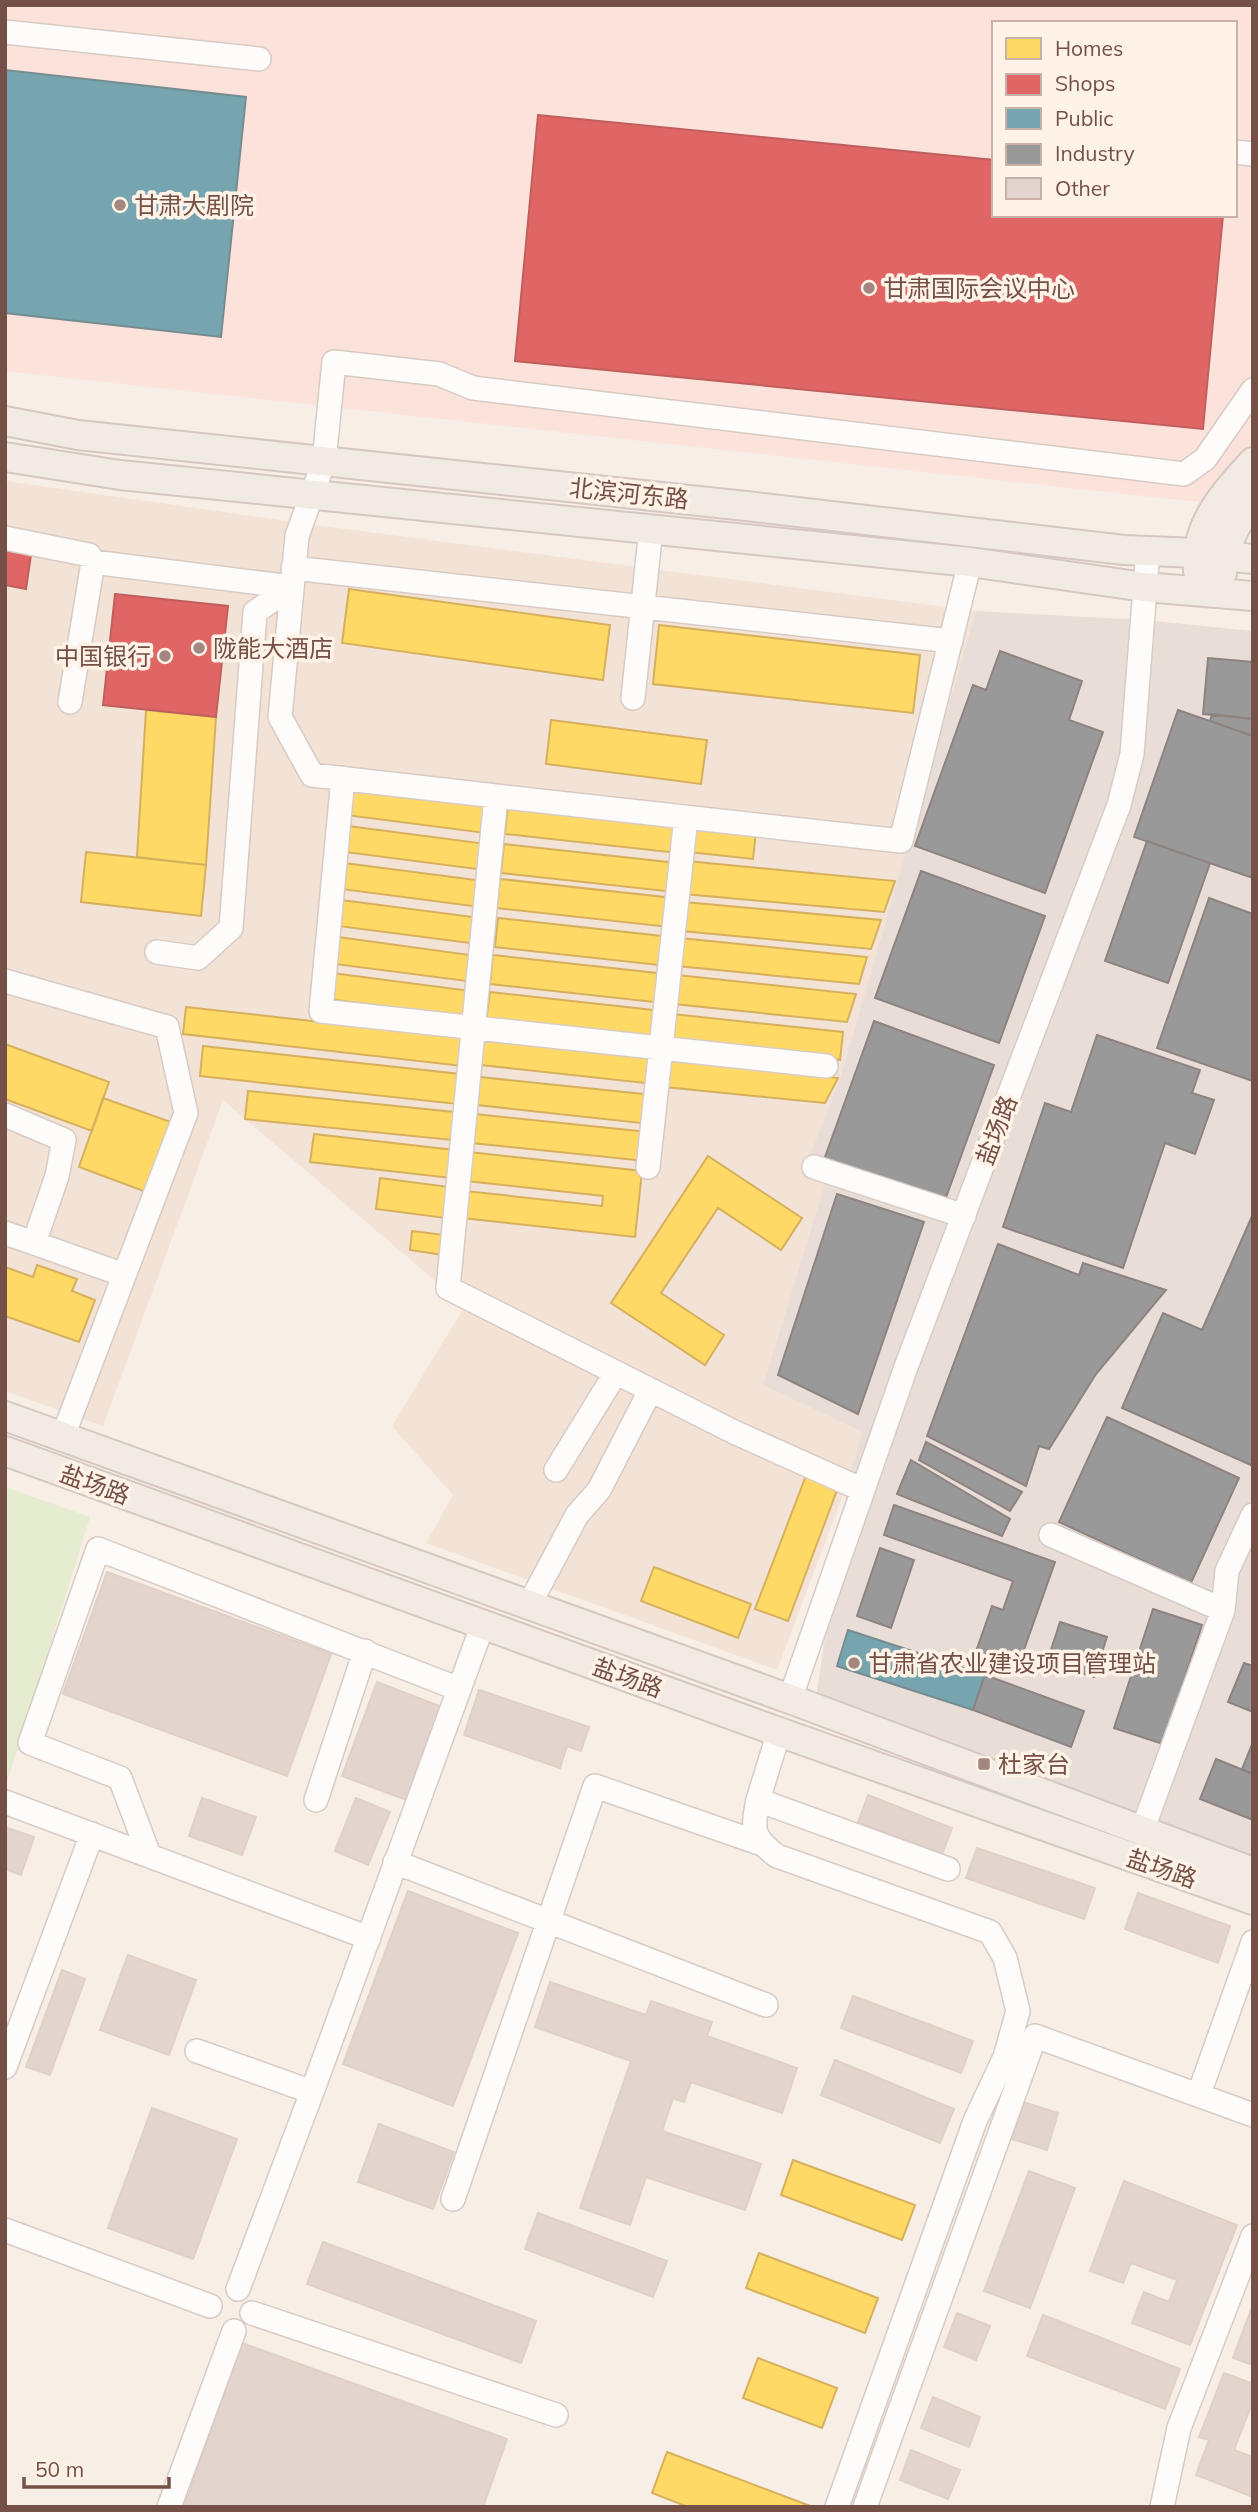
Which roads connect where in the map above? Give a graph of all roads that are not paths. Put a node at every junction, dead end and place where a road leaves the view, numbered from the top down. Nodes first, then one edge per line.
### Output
1 (5, 33) edge
2 (259, 59) dead end
3 (1253, 390) edge
4 (5, 421) edge
5 (5, 457) edge
6 (324, 461) junction
7 (1253, 462) edge
8 (314, 495) junction
9 (1253, 498) edge
10 (651, 529) junction
11 (5, 538) edge
12 (1148, 550) junction
13 (1210, 554) junction
14 (1253, 559) edge
15 (93, 562) junction
16 (970, 562) junction
17 (293, 578) junction
18 (1144, 587) junction
19 (1210, 593) junction
20 (1253, 596) edge
21 (643, 609) junction
22 (951, 641) junction
23 (633, 698) dead end
24 (70, 702) dead end
25 (343, 778) junction
26 (496, 796) junction
27 (686, 817) junction
28 (157, 952) dead end
29 (5, 981) edge
30 (474, 1027) junction
31 (660, 1048) junction
32 (826, 1066) dead end
33 (5, 1115) edge
34 (648, 1167) dead end
35 (814, 1167) dead end
36 (964, 1216) junction
37 (5, 1233) edge
38 (34, 1244) junction
39 (124, 1275) junction
40 (615, 1374) junction
41 (650, 1391) junction
42 (5, 1416) edge
43 (62, 1436) junction
44 (5, 1451) edge
45 (556, 1470) dead end
46 (863, 1490) junction
47 (1253, 1515) edge
48 (1051, 1535) dead end
49 (529, 1605) junction
50 (1223, 1610) junction
51 (483, 1624) junction
52 (365, 1651) junction
53 (459, 1689) junction
54 (790, 1699) junction
55 (779, 1732) junction
56 (316, 1800) dead end
57 (758, 1800) junction
58 (5, 1802) edge
59 (1142, 1831) junction
60 (92, 1834) junction
61 (759, 1843) junction
62 (149, 1855) junction
63 (395, 1862) junction
64 (948, 1869) dead end
65 (1253, 1872) edge
66 (1253, 1900) edge
67 (549, 1922) junction
68 (369, 1938) junction
69 (1253, 1942) edge
70 (766, 2005) dead end
71 (197, 2051) dead end
72 (5, 2067) edge
73 (312, 2092) junction
74 (1199, 2094) junction
75 (1253, 2115) edge
76 (453, 2199) dead end
77 (5, 2230) edge
78 (1253, 2236) edge
79 (238, 2289) junction
80 (210, 2306) junction
81 (252, 2313) junction
82 (234, 2331) junction
83 (556, 2415) dead end
84 (169, 2507) edge
85 (837, 2507) edge
86 (865, 2507) edge
87 (1162, 2507) edge

1 - 2 street
3 - 6 street
4 - 6 main road, 北滨河东路
5 - 8 main road, 北滨河东路
6 - 8 street
6 - 12 main road, 北滨河东路
7 - 13 main road
8 - 10 main road, 北滨河东路
8 - 17 street
9 - 13 main road
10 - 16 main road, 北滨河东路
10 - 21 street
11 - 15 street
12 - 13 main road, 北滨河东路
12 - 18 street, 盐场路
13 - 14 main road, 北滨河东路
13 - 19 main road
15 - 17 street
15 - 24 street
16 - 18 main road, 北滨河东路
16 - 22 street
17 - 21 street
17 - 25 street
17 - 28 street
18 - 19 main road, 北滨河东路
18 - 36 street, 盐场路
19 - 20 main road, 北滨河东路
21 - 22 street
21 - 23 street
22 - 27 street
25 - 26 street
25 - 30 street
26 - 27 street
26 - 30 street
27 - 31 street
29 - 39 street
30 - 31 street
30 - 40 street
31 - 32 street
31 - 34 street
33 - 38 street
35 - 36 street
36 - 46 street, 盐场路
37 - 38 street
38 - 39 street
39 - 43 street
40 - 41 street
40 - 45 street
41 - 46 street
41 - 49 street
42 - 43 main road, 盐场路
43 - 49 main road, 盐场路
44 - 51 main road, 盐场路
46 - 54 street, 盐场路
47 - 50 street
48 - 50 street
49 - 54 main road, 盐场路
50 - 59 street
51 - 53 street
51 - 55 main road, 盐场路
52 - 53 street
52 - 56 street
52 - 62 street
53 - 63 street
54 - 59 main road, 盐场路
55 - 57 street
55 - 66 main road, 盐场路
57 - 61 street
57 - 64 street
58 - 60 street
59 - 65 main road, 盐场路
60 - 62 street
60 - 72 street
61 - 67 street
61 - 85 street
62 - 68 street
63 - 67 street
63 - 68 street
67 - 70 street
67 - 76 street
68 - 73 street
69 - 74 street
71 - 73 street
73 - 79 street
74 - 75 street
74 - 86 street
77 - 80 street
78 - 87 street
79 - 80 street
79 - 81 street
80 - 82 street
81 - 82 street
81 - 83 street
82 - 84 street

